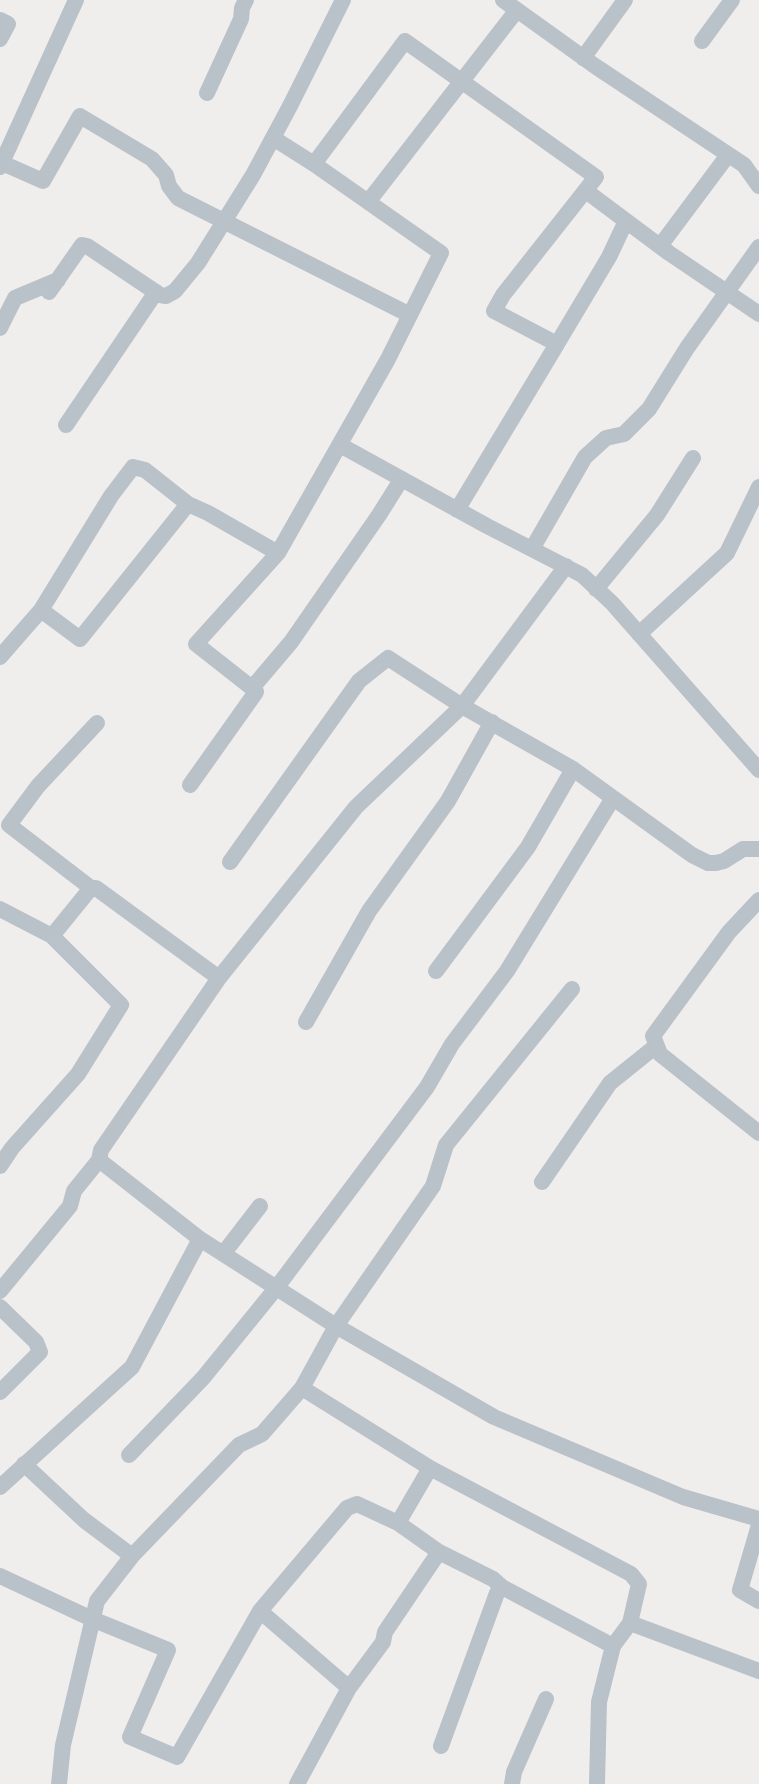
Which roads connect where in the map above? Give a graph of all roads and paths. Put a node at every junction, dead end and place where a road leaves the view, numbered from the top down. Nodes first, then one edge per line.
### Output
1 (76, 0) edge
2 (343, 0) edge
3 (503, 0) edge
4 (625, 0) edge
5 (732, 0) edge
6 (238, 3) edge
7 (517, 10) junction
8 (0, 20) edge
9 (0, 39) edge
10 (702, 41) dead end
11 (584, 58) junction
12 (462, 81) junction
13 (207, 93) dead end
14 (273, 138) junction
15 (728, 154) junction
16 (1, 164) edge
17 (314, 164) junction
18 (759, 186) edge
19 (586, 191) junction
20 (368, 202) junction
21 (224, 221) junction
22 (626, 221) junction
23 (660, 246) junction
24 (759, 248) edge
25 (156, 292) junction
26 (728, 292) junction
27 (759, 314) edge
28 (410, 315) junction
29 (0, 328) edge
30 (557, 344) junction
31 (66, 425) dead end
32 (340, 445) junction
33 (693, 458) dead end
34 (401, 480) junction
35 (759, 487) edge
36 (188, 504) junction
37 (457, 510) junction
38 (532, 549) junction
39 (278, 553) junction
40 (566, 566) junction
41 (596, 589) junction
42 (41, 610) junction
43 (639, 634) junction
44 (0, 657) edge
45 (252, 688) junction
46 (462, 706) junction
47 (492, 722) junction
48 (97, 723) dead end
49 (573, 769) junction
50 (759, 770) edge
51 (190, 785) dead end
52 (614, 798) junction
53 (5, 823) edge
54 (759, 849) edge
55 (230, 861) dead end
56 (92, 888) junction
57 (759, 900) edge
58 (1, 911) edge
59 (52, 936) junction
60 (436, 971) dead end
61 (219, 978) junction
62 (572, 989) dead end
63 (306, 1022) dead end
64 (656, 1046) junction
65 (758, 1128) edge
66 (99, 1160) junction
67 (0, 1166) edge
68 (542, 1182) dead end
69 (260, 1206) dead end
70 (200, 1239) junction
71 (223, 1254) junction
72 (277, 1287) junction
73 (0, 1291) edge
74 (0, 1306) edge
75 (336, 1326) junction
76 (302, 1388) junction
77 (0, 1392) edge
78 (129, 1455) dead end
79 (24, 1464) junction
80 (430, 1468) junction
81 (0, 1486) edge
82 (759, 1519) edge
83 (398, 1523) junction
84 (759, 1525) edge
85 (439, 1552) junction
86 (132, 1556) junction
87 (0, 1576) edge
88 (502, 1587) junction
89 (759, 1601) edge
90 (260, 1611) junction
91 (92, 1619) junction
92 (630, 1623) junction
93 (613, 1646) junction
94 (759, 1671) edge
95 (349, 1688) junction
96 (546, 1699) dead end
97 (441, 1746) dead end
98 (59, 1784) edge
99 (297, 1784) edge
100 (512, 1784) edge
101 (597, 1784) edge

1 - 16 street
2 - 14 street
3 - 7 street
4 - 11 street
5 - 10 street
6 - 13 street
7 - 11 street
7 - 12 street
8 - 9 street
11 - 15 street
12 - 17 street
12 - 19 street
12 - 20 street
14 - 17 street
14 - 21 street
15 - 18 street
15 - 23 street
16 - 21 street
17 - 20 street
19 - 22 street
19 - 30 street
20 - 28 street
21 - 25 street
21 - 28 street
22 - 23 street
22 - 30 street
23 - 26 street
24 - 26 street
25 - 29 street
25 - 31 street
26 - 27 street
26 - 38 street
28 - 32 street
30 - 37 street
32 - 34 street
32 - 39 street
33 - 41 street
34 - 37 street
34 - 45 street
35 - 43 street
36 - 39 street
36 - 42 street
36 - 42 street
37 - 38 street
38 - 40 street
39 - 45 street
40 - 41 street
40 - 46 street
41 - 43 street
42 - 44 street
43 - 50 street
45 - 51 street
46 - 47 street
46 - 55 street
46 - 61 street
47 - 49 street
47 - 63 street
48 - 53 street
49 - 52 street
49 - 60 street
52 - 54 street
52 - 72 street
53 - 56 street
56 - 59 street
56 - 61 street
57 - 64 street
58 - 59 street
59 - 67 street
61 - 66 street
62 - 75 street
64 - 65 street
64 - 68 street
66 - 70 street
66 - 73 street
69 - 71 street
70 - 71 street
70 - 79 street
71 - 72 street
72 - 75 street
72 - 78 street
74 - 77 street
75 - 76 street
75 - 82 street
76 - 80 street
76 - 86 street
79 - 81 street
79 - 86 street
80 - 83 street
80 - 92 street
83 - 85 street
83 - 90 street
84 - 89 street
85 - 88 street
85 - 95 street
86 - 91 street
87 - 91 street
88 - 93 street
88 - 97 street
90 - 91 street
90 - 95 street
91 - 98 street
92 - 93 street
92 - 94 street
93 - 101 street
95 - 99 street
96 - 100 street

